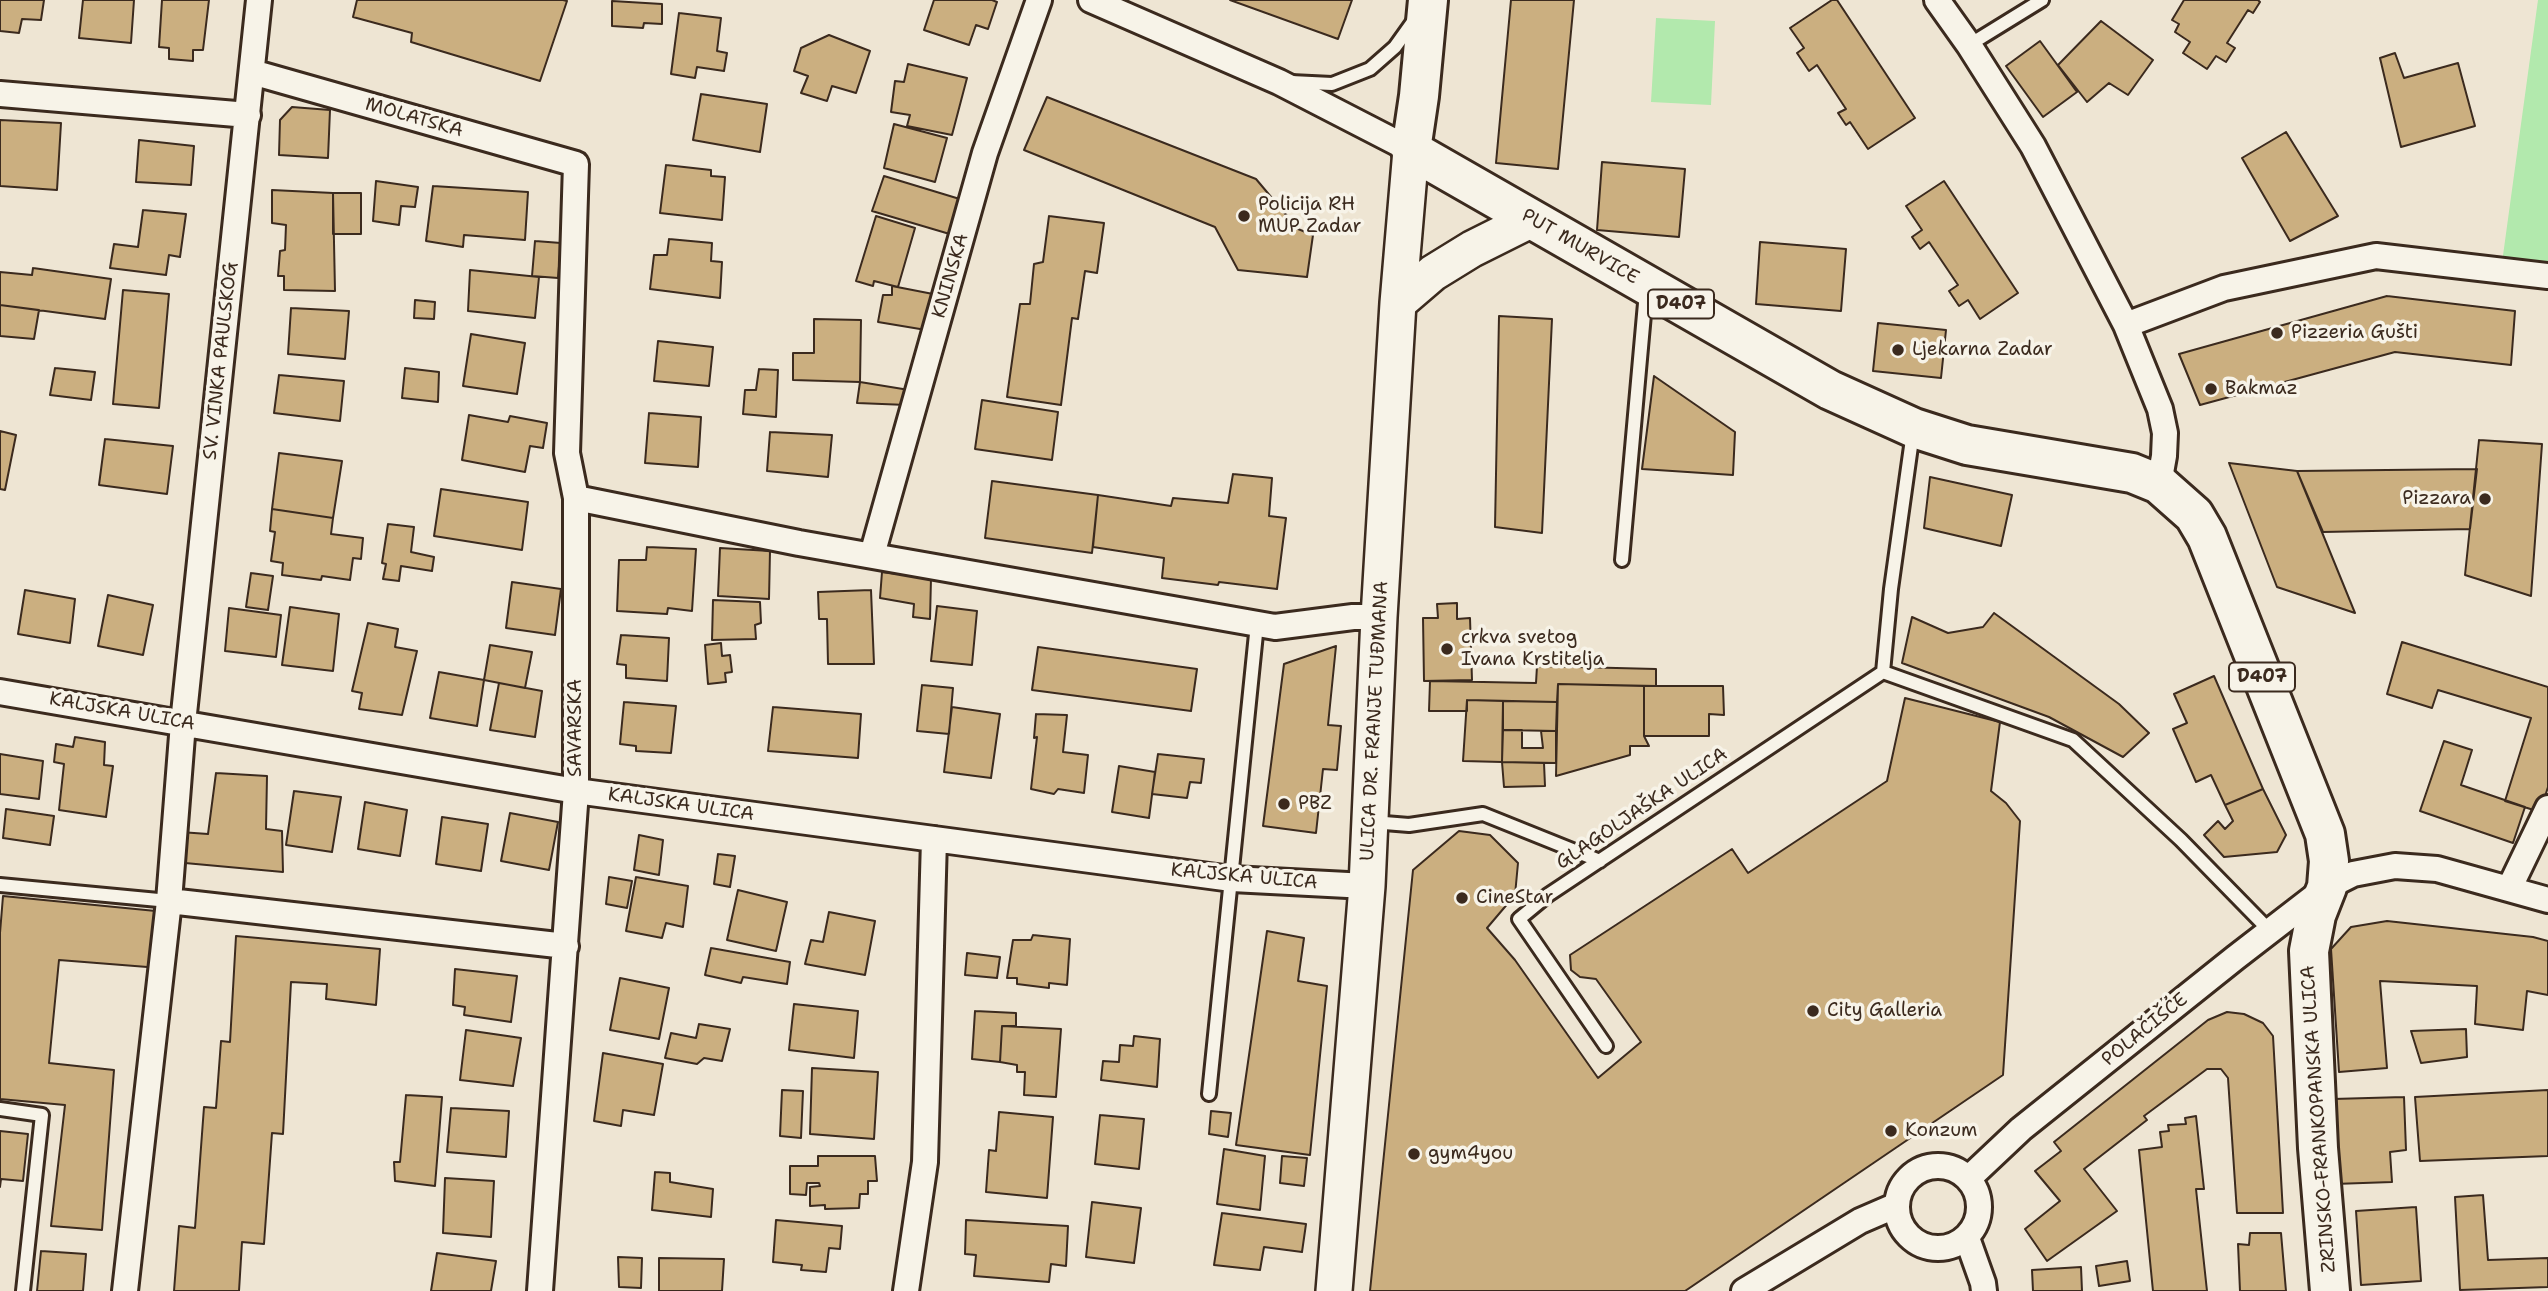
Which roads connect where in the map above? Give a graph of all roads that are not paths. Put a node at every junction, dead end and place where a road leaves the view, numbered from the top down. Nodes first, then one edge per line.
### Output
1 (259, 0) edge
2 (1040, 0) edge
3 (1091, 0) edge
4 (1937, 0) edge
5 (2042, 0) edge
6 (1428, 1) edge
7 (1969, 45) junction
8 (252, 72) junction
9 (1279, 82) junction
10 (0, 94) edge
11 (248, 115) junction
12 (1411, 150) junction
13 (576, 164) joint
14 (1532, 219) junction
15 (2548, 276) edge
16 (1647, 285) junction
17 (1398, 303) junction
18 (2126, 325) junction
19 (1914, 429) junction
20 (2160, 484) junction
21 (576, 498) junction
22 (872, 555) junction
23 (1622, 560) dead end
24 (1379, 617) junction
25 (1257, 624) junction
26 (1883, 672) junction
27 (0, 692) edge
28 (183, 723) junction
29 (576, 791) junction
30 (2548, 808) edge
31 (1370, 822) junction
32 (934, 839) junction
33 (1600, 860) junction
34 (1232, 879) junction
35 (0, 885) edge
36 (1367, 886) junction
37 (2327, 887) junction
38 (2509, 889) junction
39 (2548, 900) edge
40 (169, 901) junction
41 (2270, 931) junction
42 (566, 946) junction
43 (1606, 1046) dead end
44 (1209, 1094) dead end
45 (0, 1109) edge
46 (1968, 1179) junction
47 (1897, 1205) junction
48 (1967, 1238) junction
49 (23, 1291) edge
50 (125, 1291) edge
51 (540, 1291) edge
52 (906, 1291) edge
53 (1334, 1291) edge
54 (1744, 1291) edge
55 (1984, 1291) edge
56 (2330, 1291) edge

1 - 8 street, SV. VINKA PAULSKOG
2 - 22 street, KNINSKA
3 - 9 street, PUT MURVICE
4 - 7 street
5 - 7 lane
6 - 9 lane
6 - 12 main road
7 - 18 street
8 - 11 street, SV. VINKA PAULSKOG
8 - 13 street, MOLATSKA
9 - 12 street, PUT MURVICE
10 - 11 street
11 - 28 street, SV. VINKA PAULSKOG
12 - 14 main road, PUT MURVICE / D407
12 - 17 main road, ULICA DR. FRANJE TUĐMANA
13 - 21 street, SAVARSKA
14 - 16 main road, PUT MURVICE / D407
14 - 17 main road
15 - 18 street
16 - 19 main road, PUT MURVICE / D407
16 - 23 lane
17 - 24 main road, ULICA DR. FRANJE TUĐMANA
18 - 20 street
19 - 20 main road, PUT MURVICE / D407
19 - 26 lane
20 - 37 main road, ZRINSKO-FRANKOPANSKA ULICA / D407
21 - 22 street
21 - 29 street, SAVARSKA
22 - 25 street
24 - 25 street
24 - 31 main road, ULICA DR. FRANJE TUĐMANA
25 - 34 lane
26 - 33 lane, GLAGOLJAŠKA ULICA
26 - 41 lane
27 - 28 street, KALJSKA ULICA
28 - 29 street, KALJSKA ULICA
28 - 40 street, SV. VINKA PAULSKOG
29 - 32 street, KALJSKA ULICA
29 - 42 street, SAVARSKA
30 - 38 street
31 - 33 lane
31 - 36 main road, ULICA DR. FRANJE TUĐMANA
32 - 34 street, KALJSKA ULICA
32 - 52 street
33 - 43 lane, GLAGOLJAŠKA ULICA
34 - 36 street, KALJSKA ULICA
34 - 44 lane
35 - 40 lane
36 - 53 main road, ULICA DR. FRANJE TUĐMANA
37 - 38 street, POLAČIŠĆE
37 - 41 street, POLAČIŠĆE
37 - 56 main road, ZRINSKO-FRANKOPANSKA ULICA / D407
38 - 39 street, POLAČIŠĆE
40 - 42 street
40 - 50 street, SV. VINKA PAULSKOG
41 - 46 street, POLAČIŠĆE
42 - 51 street, SAVARSKA
45 - 49 lane
46 - 47 street
46 - 48 street
47 - 48 street
47 - 54 street
48 - 55 street

